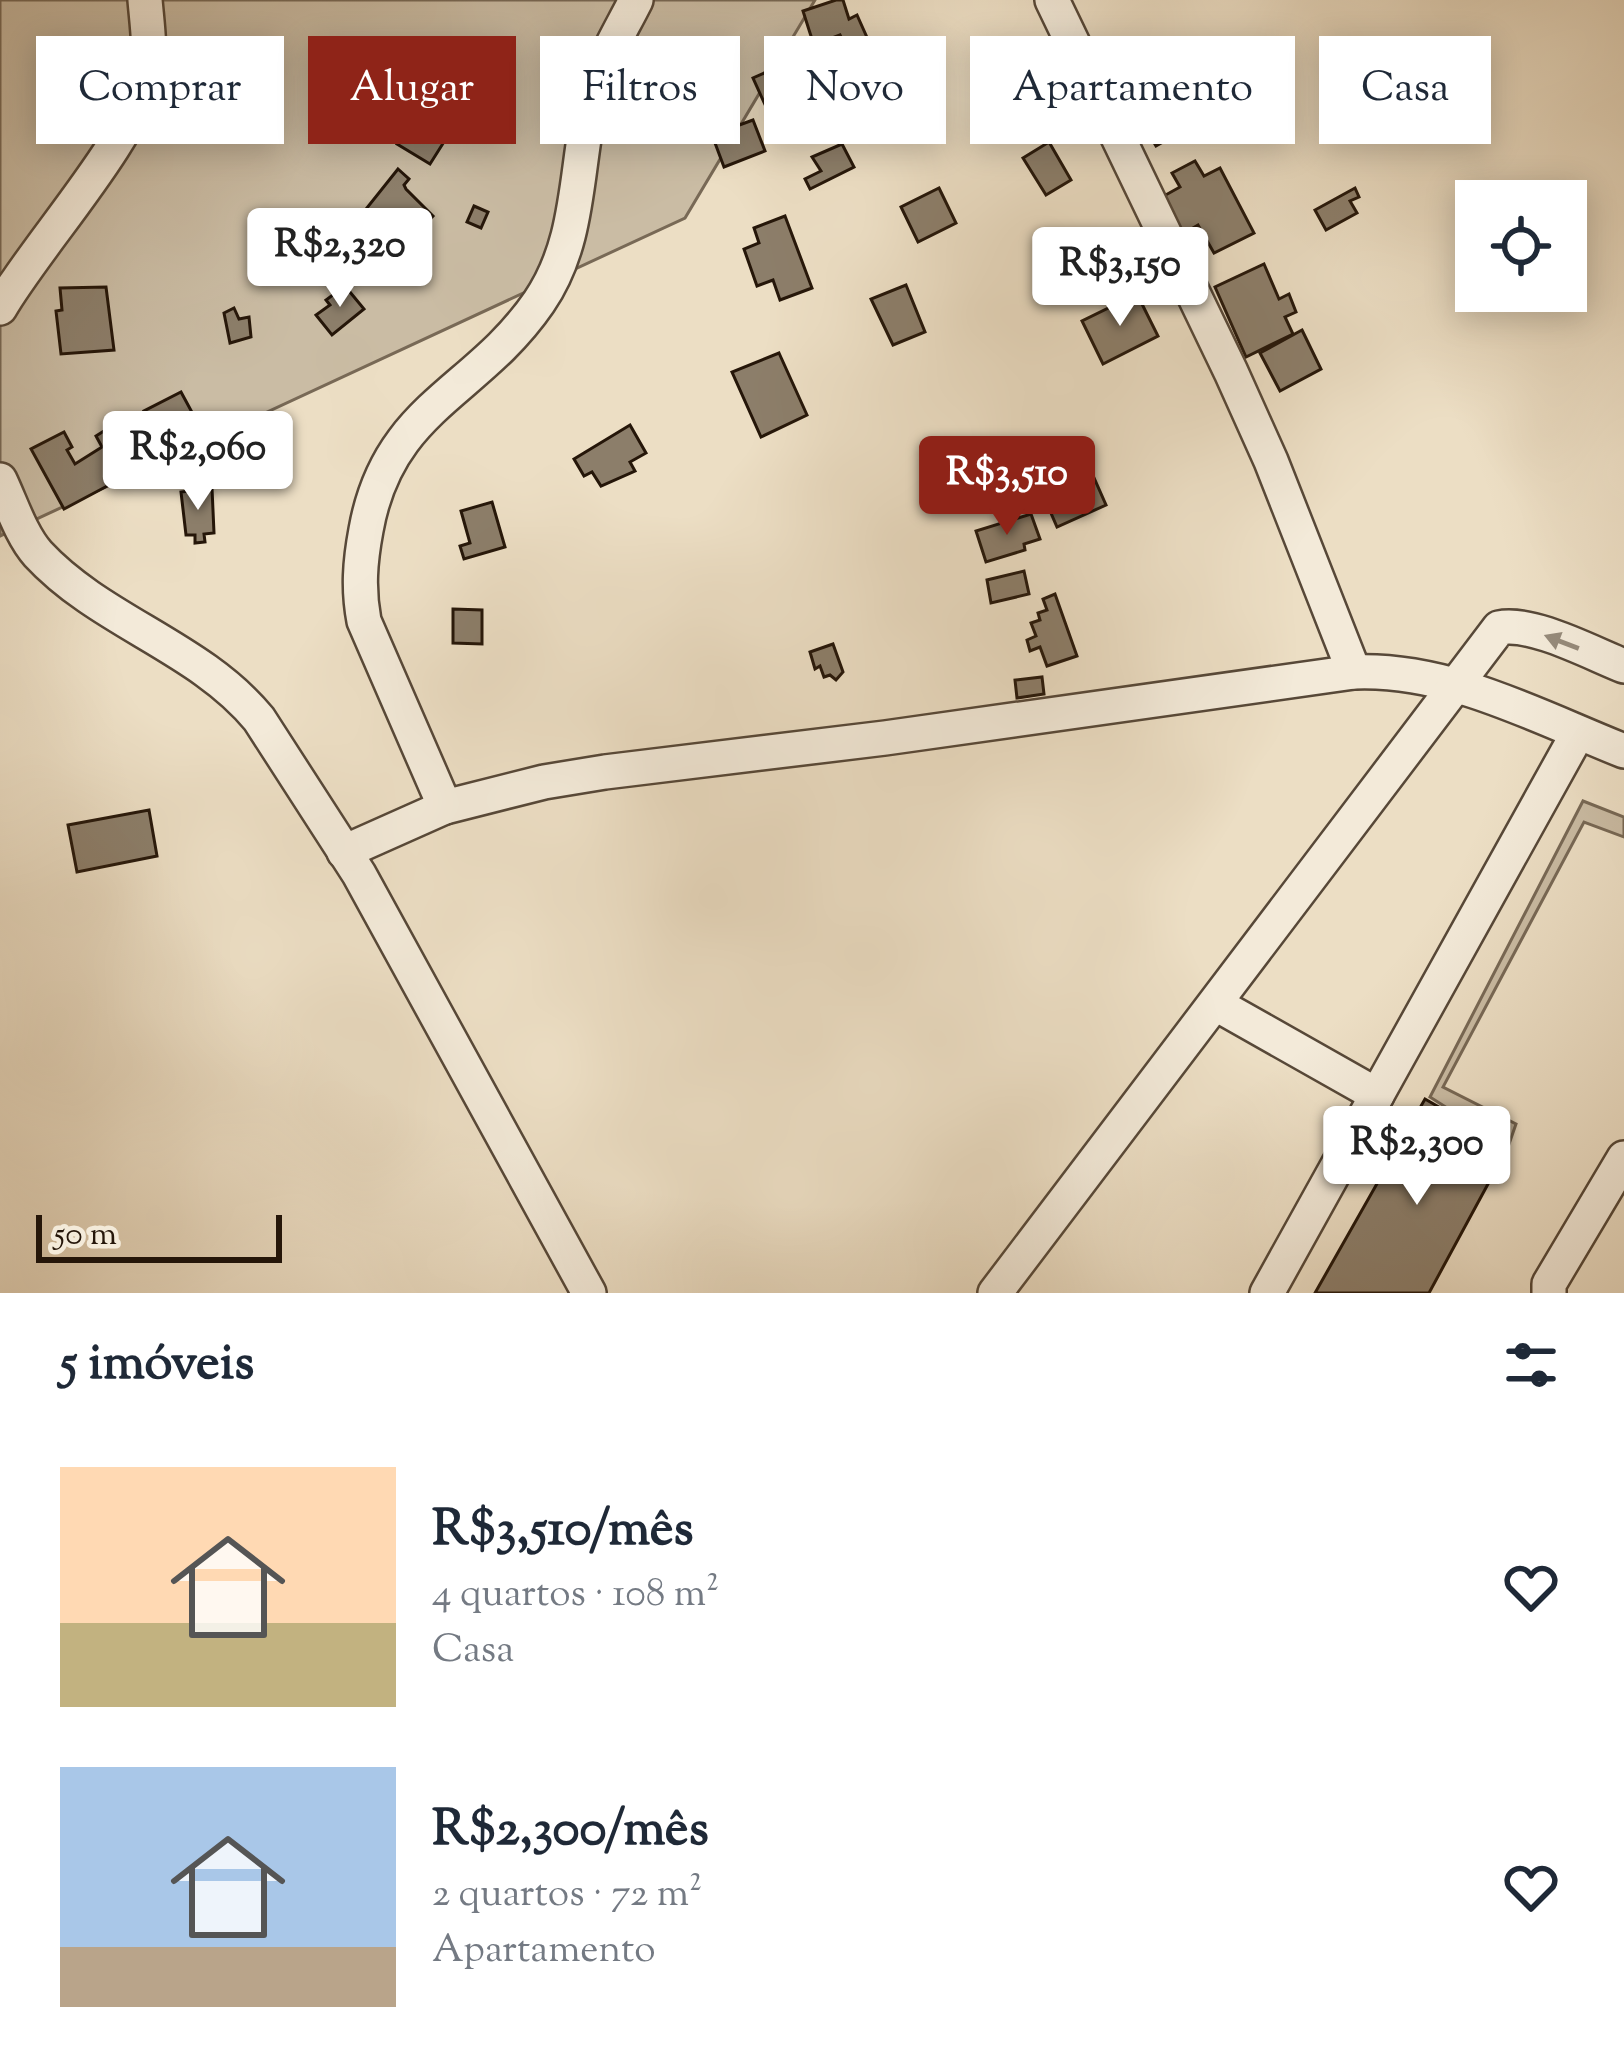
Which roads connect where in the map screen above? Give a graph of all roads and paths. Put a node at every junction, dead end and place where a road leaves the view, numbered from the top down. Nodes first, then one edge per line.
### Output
1 (145, 0) edge
2 (636, 0) edge
3 (1052, 0) edge
4 (0, 308) edge
5 (0, 480) edge
6 (1624, 666) edge
7 (1354, 672) junction
8 (1456, 685) junction
9 (1578, 733) junction
10 (1624, 751) edge
11 (445, 807) junction
12 (344, 852) junction
13 (1216, 1004) junction
14 (1377, 1096) junction
15 (1624, 1158) edge
16 (589, 1293) edge
17 (994, 1293) edge
18 (1267, 1293) edge
19 (1549, 1293) edge

1 - 4 street
2 - 11 street
3 - 7 street
5 - 12 street
6 -> 8 street
7 - 8 street
7 - 11 street
8 - 9 street
8 - 13 street
9 - 10 street
9 - 14 street
11 - 12 street
12 - 16 street
13 - 14 street
13 - 17 street
14 - 18 street
15 - 19 street

